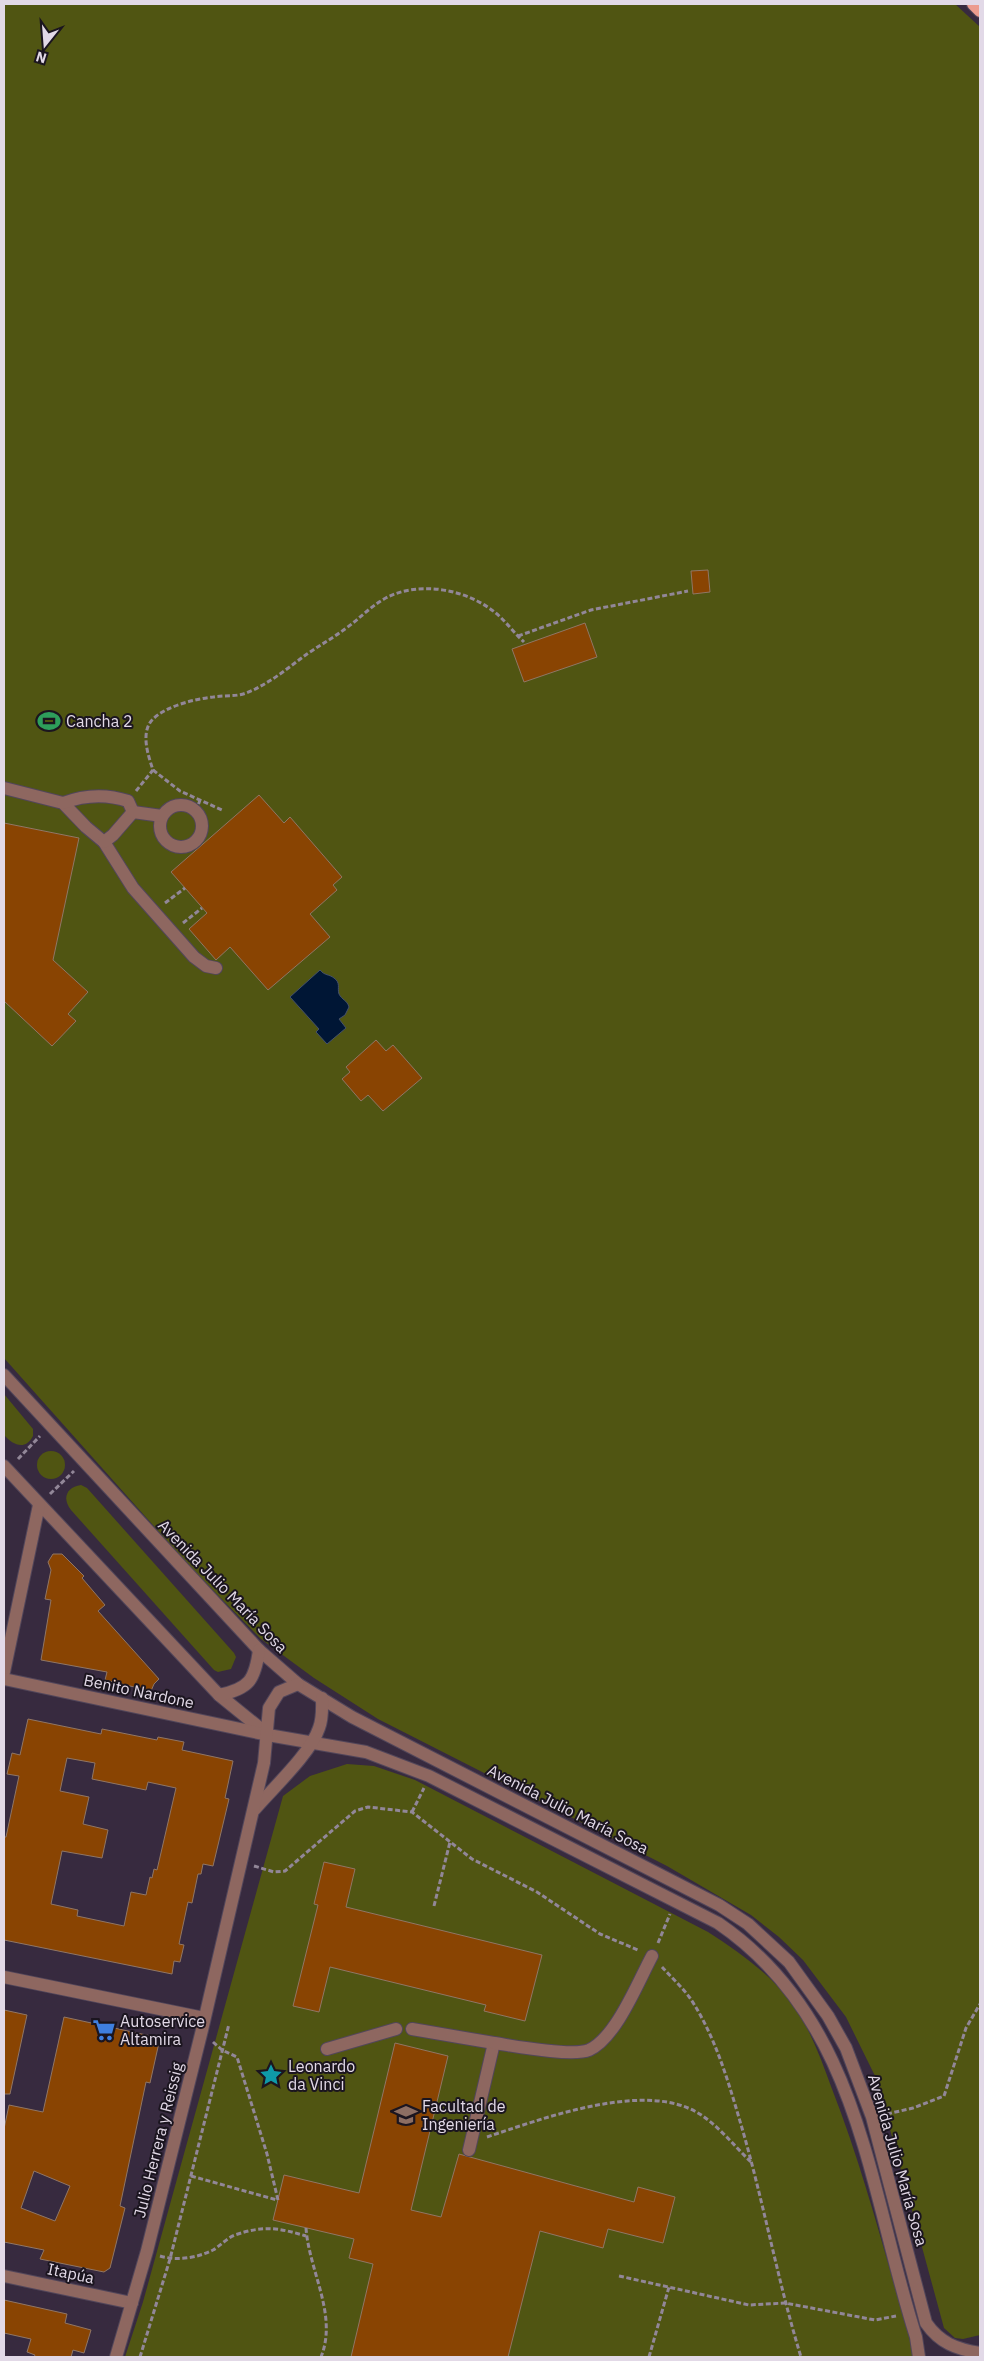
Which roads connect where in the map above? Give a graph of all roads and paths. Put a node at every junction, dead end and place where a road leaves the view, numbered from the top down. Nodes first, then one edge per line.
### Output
1 (973, 4) edge
2 (980, 11) edge
3 (688, 591) dead end
4 (518, 636) junction
5 (524, 642) dead end
6 (153, 770) junction
7 (4, 788) edge
8 (63, 803) junction
9 (130, 806) junction
10 (198, 806) junction
11 (222, 810) dead end
12 (162, 816) junction
13 (104, 842) junction
14 (185, 888) dead end
15 (202, 908) dead end
16 (154, 911) junction
17 (173, 932) junction
18 (216, 968) dead end
19 (4, 1375) edge
20 (50, 1426) junction
21 (84, 1462) junction
22 (6, 1468) edge
23 (39, 1505) junction
24 (259, 1650) junction
25 (4, 1672) edge
26 (4, 1679) edge
27 (298, 1684) junction
28 (219, 1695) junction
29 (322, 1698) junction
30 (268, 1735) junction
31 (312, 1743) junction
32 (429, 1776) junction
33 (253, 1811) junction
34 (412, 1812) junction
35 (450, 1842) junction
36 (241, 1863) junction
37 (676, 1901) junction
38 (434, 1906) dead end
39 (652, 1956) junction
40 (4, 1977) edge
41 (980, 2004) edge
42 (203, 2024) junction
43 (229, 2024) dead end
44 (396, 2029) dead end
45 (412, 2029) dead end
46 (494, 2043) junction
47 (327, 2048) dead end
48 (222, 2050) junction
49 (872, 2117) junction
50 (470, 2146) joint
51 (752, 2164) junction
52 (191, 2176) junction
53 (306, 2228) dead end
54 (306, 2236) junction
55 (147, 2251) junction
56 (170, 2259) junction
57 (4, 2276) edge
58 (619, 2276) dead end
59 (669, 2287) junction
60 (132, 2303) junction
61 (785, 2303) junction
62 (909, 2314) junction
63 (980, 2353) edge
64 (116, 2357) edge
65 (140, 2357) edge
66 (321, 2357) edge
67 (649, 2357) edge
68 (801, 2357) edge
69 (919, 2357) edge

1 - 2 main road
3 - 4 path
4 - 5 path
4 - 6 path
6 - 9 path
6 - 10 path
7 - 8 street
8 - 9 street
8 - 13 street
9 - 12 street
9 - 13 street
10 - 11 path
10 - 12 street
10 - 12 street
13 - 16 street
14 - 16 path
15 - 17 path
16 - 17 street
17 - 18 street
19 - 20 street, Avenida Julio María Sosa
20 - 21 street, Avenida Julio María Sosa
20 - 22 path
21 - 23 path
21 - 24 street, Avenida Julio María Sosa
22 - 23 street, Avenida Julio María Sosa
23 - 25 street
23 - 28 street, Avenida Julio María Sosa
24 - 27 street, Avenida Julio María Sosa
24 - 28 street
26 - 30 street, Benito Nardone
27 - 29 street, Avenida Julio María Sosa
27 - 30 street, Julio Herrera y Reissig
28 - 30 street, Avenida Julio María Sosa
29 - 31 street, Julio Herrera y Reissig
29 - 49 street, Avenida Julio María Sosa
30 - 31 street, Avenida Julio María Sosa
30 - 33 street, Julio Herrera y Reissig
31 - 32 street, Avenida Julio María Sosa
31 - 33 street, Julio Herrera y Reissig
32 - 34 path
32 - 37 street, Avenida Julio María Sosa
33 - 36 street, Julio Herrera y Reissig
34 - 35 path
34 - 36 path
35 - 38 path
35 - 39 path
36 - 42 street, Julio Herrera y Reissig
37 - 39 path
37 - 62 street, Avenida Julio María Sosa
39 - 46 street
39 - 51 path
40 - 42 street
41 - 49 path
42 - 48 path
42 - 55 street, Julio Herrera y Reissig
43 - 48 path
44 - 47 street
45 - 46 street
46 - 50 street
48 - 52 path
48 - 52 path
49 - 63 street, Avenida Julio María Sosa
50 - 51 path
51 - 61 path
52 - 56 path
53 - 54 path
54 - 56 path
54 - 66 path
55 - 56 path
55 - 60 street, Julio Herrera y Reissig
56 - 65 path
57 - 60 street, Itapúa
58 - 59 path
59 - 61 path
59 - 67 path
60 - 64 street, Julio Herrera y Reissig
61 - 62 path
61 - 68 path
62 - 69 street, Avenida Julio María Sosa

